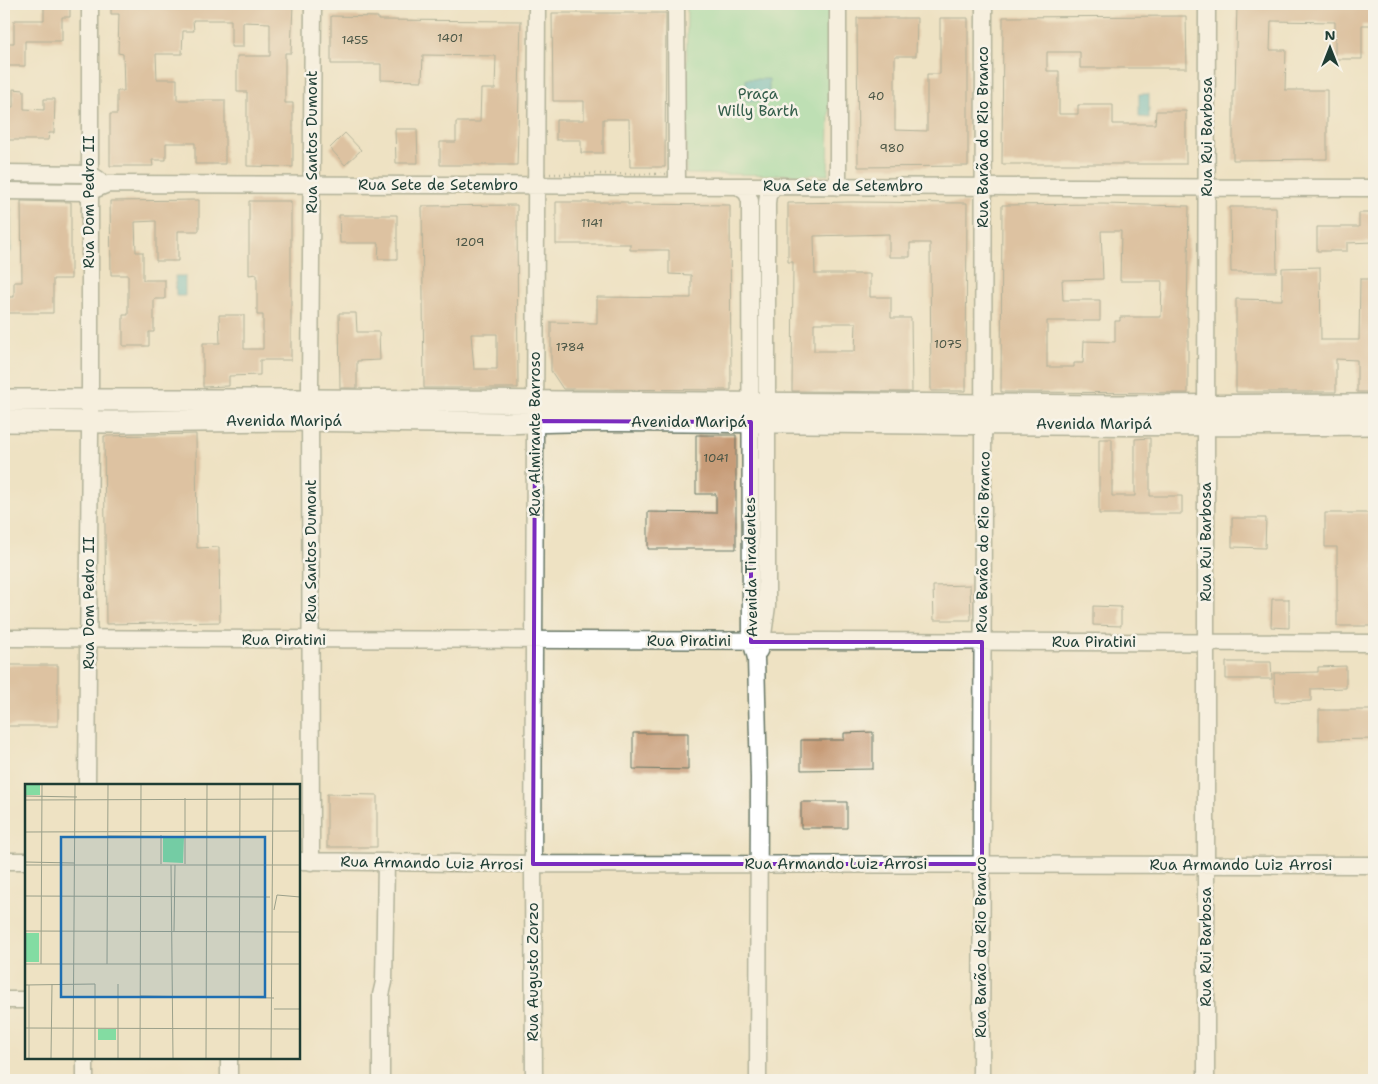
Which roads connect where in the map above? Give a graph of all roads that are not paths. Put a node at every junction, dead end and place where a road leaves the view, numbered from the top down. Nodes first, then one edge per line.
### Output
1 (90, 4) edge
2 (313, 4) edge
3 (537, 4) edge
4 (676, 4) edge
5 (838, 4) edge
6 (984, 4) edge
7 (1207, 4) edge
8 (4, 173) edge
9 (89, 174) junction
10 (108, 184) junction
11 (312, 185) junction
12 (536, 186) junction
13 (677, 186) junction
14 (738, 186) junction
15 (775, 186) junction
16 (838, 186) junction
17 (983, 187) junction
18 (1207, 188) junction
19 (1374, 188) edge
20 (4, 191) edge
21 (89, 192) junction
22 (767, 211) junction
23 (750, 212) junction
24 (767, 365) junction
25 (750, 366) junction
26 (4, 400) edge
27 (90, 400) junction
28 (119, 400) junction
29 (344, 400) junction
30 (504, 401) junction
31 (1374, 405) edge
32 (281, 410) junction
33 (311, 410) junction
34 (535, 411) junction
35 (759, 413) junction
36 (984, 414) junction
37 (1206, 415) junction
38 (1327, 415) junction
39 (4, 421) edge
40 (90, 422) junction
41 (112, 422) junction
42 (338, 422) junction
43 (506, 423) junction
44 (1374, 424) edge
45 (750, 454) junction
46 (767, 454) junction
47 (767, 606) junction
48 (750, 607) junction
49 (4, 638) edge
50 (88, 639) junction
51 (312, 640) junction
52 (534, 641) junction
53 (756, 642) junction
54 (982, 642) junction
55 (1206, 643) junction
56 (1374, 643) edge
57 (87, 784) edge
58 (4, 861) edge
59 (25, 861) edge
60 (305, 862) edge
61 (386, 862) junction
62 (759, 863) junction
63 (533, 864) junction
64 (982, 864) junction
65 (1207, 865) junction
66 (1374, 865) edge
67 (4, 1000) edge
68 (25, 1000) edge
69 (85, 1059) edge
70 (229, 1059) edge
71 (85, 1080) edge
72 (229, 1080) edge
73 (381, 1080) edge
74 (534, 1080) edge
75 (758, 1080) edge
76 (981, 1080) edge
77 (1206, 1080) edge

1 - 9 street, Rua Dom Pedro II
2 - 11 street, Rua Santos Dumont
3 - 12 street, Rua Almirante Barroso
4 - 13 street
5 - 16 street
6 - 17 street, Rua Barão do Rio Branco
7 - 18 street, Rua Rui Barbosa
8 - 9 street
9 - 10 street
9 - 21 street, Rua Dom Pedro II
10 - 11 street, Rua Sete de Setembro
10 - 21 street
11 - 12 street, Rua Sete de Setembro
11 - 33 street, Rua Santos Dumont
12 - 13 street, Rua Sete de Setembro
12 - 34 street, Rua Almirante Barroso
13 - 14 street, Rua Sete de Setembro
14 - 15 street, Rua Sete de Setembro
14 - 23 street, Avenida Tiradentes
15 - 16 street, Rua Sete de Setembro
15 - 22 street, Avenida Tiradentes
16 - 17 street, Rua Sete de Setembro
17 - 18 street, Rua Sete de Setembro
17 - 36 street, Rua Barão do Rio Branco
18 - 19 street, Rua Sete de Setembro
18 - 37 street, Rua Rui Barbosa
20 - 21 street
21 - 27 street, Rua Dom Pedro II
22 - 23 street
22 - 24 street, Avenida Tiradentes
23 - 25 street, Avenida Tiradentes
24 - 25 street
24 - 35 street, Avenida Tiradentes
25 - 35 street, Avenida Tiradentes
26 - 27 main road, Avenida Maripá
27 - 28 main road, Avenida Maripá
27 - 40 street, Rua Dom Pedro II
28 - 32 main road, Avenida Maripá
28 - 41 main road
29 - 30 main road, Avenida Maripá
29 - 33 main road, Avenida Maripá
29 - 42 main road
30 - 34 main road, Avenida Maripá
30 - 43 main road
31 - 38 main road, Avenida Maripá
32 - 33 main road, Avenida Maripá
32 - 41 main road, Avenida Maripá
33 - 42 main road, Avenida Maripá
33 - 51 street, Rua Santos Dumont
34 - 35 main road, Avenida Maripá
34 - 43 main road, Avenida Maripá
34 - 52 street, Rua Almirante Barroso
35 - 36 main road, Avenida Maripá
35 - 45 street, Avenida Tiradentes
35 - 46 street, Avenida Tiradentes
36 - 37 main road, Avenida Maripá
36 - 54 street, Rua Barão do Rio Branco
37 - 38 main road, Avenida Maripá
37 - 55 street, Rua Rui Barbosa
38 - 44 main road, Avenida Maripá
39 - 40 main road, Avenida Maripá
40 - 41 main road, Avenida Maripá
40 - 50 street, Rua Dom Pedro II
42 - 43 main road, Avenida Maripá
45 - 46 street
45 - 48 street, Avenida Tiradentes
46 - 47 street, Avenida Tiradentes
47 - 48 street
47 - 53 street, Avenida Tiradentes
48 - 53 street, Avenida Tiradentes
49 - 50 street, Rua Piratini
50 - 51 street, Rua Piratini
50 - 57 street, Rua Dom Pedro II
51 - 52 street, Rua Piratini
51 - 60 street, Rua Santos Dumont
52 - 53 street, Rua Piratini
52 - 63 street, Rua Almirante Barroso
53 - 54 street, Rua Piratini
53 - 62 street, Avenida Tiradentes
54 - 55 street, Rua Piratini
54 - 64 street, Rua Barão do Rio Branco
55 - 56 street, Rua Piratini
55 - 65 street, Rua Rui Barbosa
58 - 59 street
60 - 61 street, Rua Armando Luiz Arrosi
61 - 63 street, Rua Armando Luiz Arrosi
61 - 73 street
62 - 63 street, Rua Armando Luiz Arrosi
62 - 64 street, Rua Armando Luiz Arrosi
62 - 75 street, Avenida Tiradentes
63 - 74 street, Rua Augusto Zorzo
64 - 65 street, Rua Armando Luiz Arrosi
64 - 76 street, Rua Barão do Rio Branco
65 - 66 street, Rua Armando Luiz Arrosi
65 - 77 street, Rua Rui Barbosa
67 - 68 street
69 - 71 street
70 - 72 street

